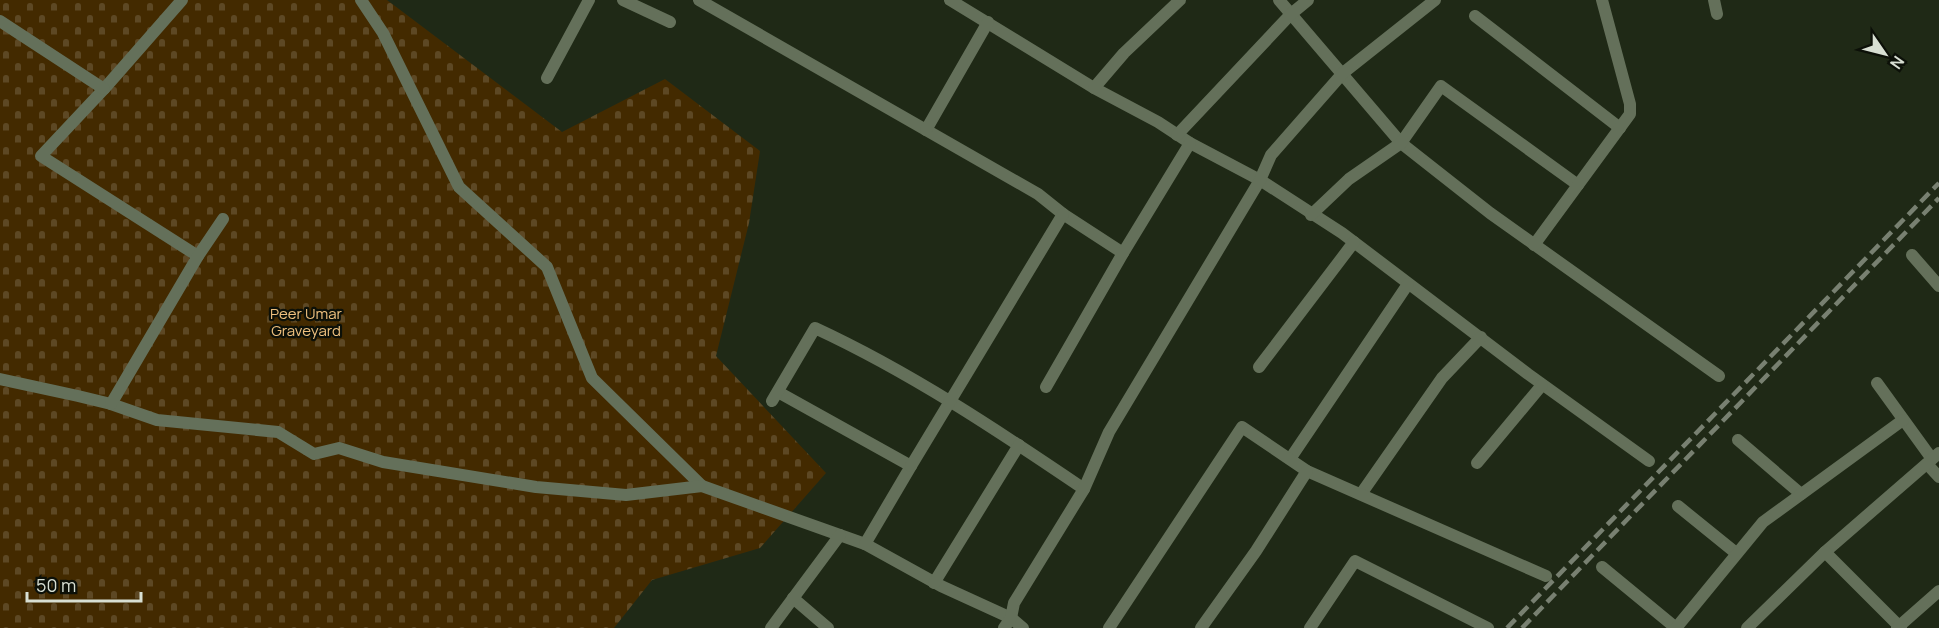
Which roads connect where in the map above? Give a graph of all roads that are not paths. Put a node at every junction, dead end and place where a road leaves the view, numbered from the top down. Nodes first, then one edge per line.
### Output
1 (182, 0) edge
2 (361, 0) edge
3 (589, 0) edge
4 (623, 0) edge
5 (699, 0) edge
6 (950, 0) edge
7 (1179, 0) edge
8 (1279, 0) edge
9 (1308, 0) edge
10 (1435, 0) edge
11 (1602, 0) edge
12 (1714, 0) edge
13 (1291, 14) junction
14 (1718, 14) dead end
15 (1475, 16) dead end
16 (0, 21) edge
17 (670, 22) dead end
18 (987, 22) junction
19 (1343, 74) junction
20 (547, 78) dead end
21 (1094, 88) junction
22 (104, 89) junction
23 (1620, 128) junction
24 (926, 130) junction
25 (1177, 135) junction
26 (1190, 143) junction
27 (1401, 143) junction
28 (1260, 180) junction
29 (1578, 185) junction
30 (1063, 214) junction
31 (1311, 215) junction
32 (223, 219) dead end
33 (1354, 242) junction
34 (1534, 245) junction
35 (1123, 253) junction
36 (1912, 255) dead end
37 (198, 256) junction
38 (1408, 284) junction
39 (1939, 285) edge
40 (1480, 337) junction
41 (1258, 367) dead end
42 (1719, 376) dead end
43 (0, 379) edge
44 (1877, 383) dead end
45 (1542, 384) junction
46 (1046, 387) dead end
47 (950, 401) junction
48 (111, 404) junction
49 (1904, 420) junction
50 (1738, 440) dead end
51 (1019, 444) junction
52 (1290, 459) junction
53 (1933, 459) edge
54 (1649, 460) dead end
55 (1477, 463) dead end
56 (911, 466) junction
57 (1307, 471) junction
58 (1939, 477) edge
59 (702, 486) junction
60 (1084, 489) junction
61 (1361, 494) junction
62 (1801, 494) junction
63 (1678, 506) dead end
64 (840, 535) junction
65 (865, 544) junction
66 (1825, 552) junction
67 (1736, 553) junction
68 (1602, 567) dead end
69 (1546, 576) dead end
70 (934, 583) junction
71 (1939, 591) edge
72 (793, 598) junction
73 (1008, 623) edge
74 (1899, 627) edge
75 (771, 628) edge
76 (828, 628) edge
77 (1023, 628) edge
78 (1109, 628) edge
79 (1201, 628) edge
80 (1310, 628) edge
81 (1488, 628) edge
82 (1676, 628) edge
83 (1747, 628) edge

1 - 22 street
2 - 59 street
3 - 20 street
4 - 17 street
5 - 24 street
6 - 18 street
7 - 21 street
8 - 13 street
9 - 13 street
10 - 19 street
11 - 23 street
12 - 14 street
13 - 19 street
13 - 25 street
15 - 23 street
16 - 22 street
18 - 21 street
18 - 24 street
19 - 27 street
19 - 28 street
21 - 25 street
22 - 37 street
23 - 29 street
24 - 30 street
25 - 26 street
26 - 28 street
26 - 35 street
27 - 29 street
27 - 31 street
27 - 34 street
28 - 31 street
28 - 60 street
29 - 34 street
30 - 35 street
30 - 47 street
31 - 33 street
32 - 37 street
33 - 38 street
33 - 41 street
34 - 42 street
35 - 46 street
36 - 39 street
37 - 48 street
38 - 40 street
38 - 52 street
40 - 45 street
40 - 61 street
43 - 48 street
44 - 49 street
45 - 54 street
45 - 55 street
47 - 51 street
47 - 56 street
47 - 56 street
48 - 59 street
49 - 53 street
49 - 62 street
50 - 62 street
51 - 60 street
51 - 70 street
52 - 57 street
52 - 78 street
53 - 58 street
53 - 66 street
56 - 65 street
57 - 61 street
57 - 79 street
59 - 64 street
60 - 73 street
61 - 69 street
62 - 67 street
63 - 67 street
64 - 65 street
64 - 72 street
65 - 70 street
66 - 74 street
66 - 83 street
67 - 82 street
68 - 82 street
70 - 73 street
71 - 74 street
72 - 75 street
72 - 76 street
73 - 77 street
80 - 81 street

